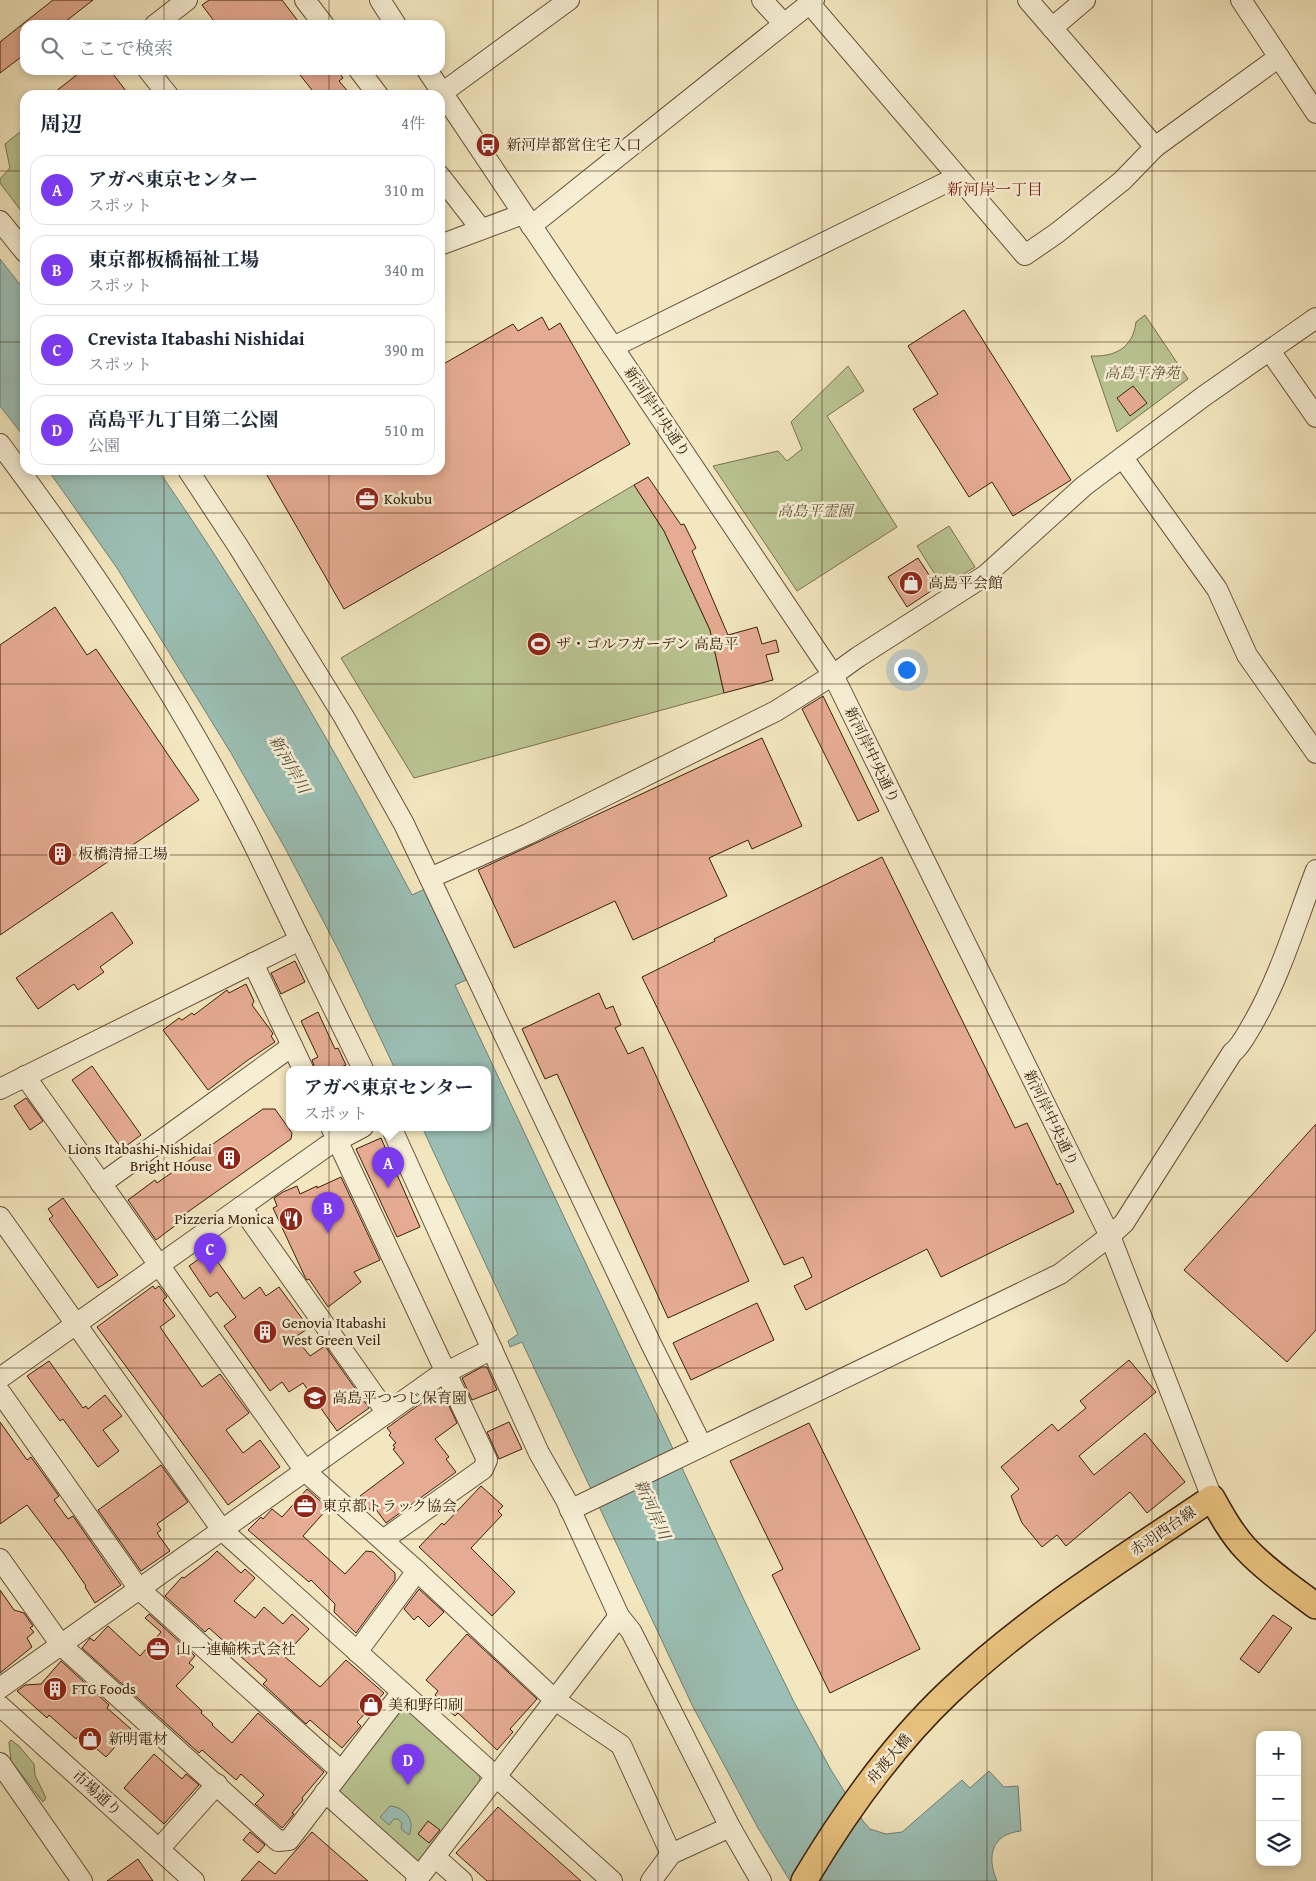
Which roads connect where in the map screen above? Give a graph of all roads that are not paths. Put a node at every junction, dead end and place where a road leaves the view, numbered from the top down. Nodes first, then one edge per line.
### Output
1 (186, 0) edge
2 (304, 0) edge
3 (380, 0) edge
4 (569, 0) edge
5 (762, 0) edge
6 (1028, 0) edge
7 (1085, 0) edge
8 (1241, 0) edge
9 (812, 2) edge
10 (161, 20) edge
11 (320, 20) edge
12 (393, 20) edge
13 (784, 24) junction
14 (1052, 28) junction
15 (1279, 57) junction
16 (152, 75) edge
17 (362, 75) edge
18 (429, 75) edge
19 (164, 90) edge
20 (374, 90) edge
21 (440, 90) edge
22 (445, 91) edge
23 (445, 97) edge
24 (1316, 113) edge
25 (1155, 147) junction
26 (957, 177) junction
27 (445, 182) edge
28 (527, 220) junction
29 (0, 221) edge
30 (481, 229) junction
31 (445, 243) edge
32 (20, 246) edge
33 (1316, 318) edge
34 (613, 347) junction
35 (1270, 351) junction
36 (1316, 418) edge
37 (0, 444) edge
38 (1123, 458) junction
39 (20, 471) edge
40 (23, 475) edge
41 (191, 475) edge
42 (833, 675) junction
43 (1316, 753) edge
44 (1316, 870) edge
45 (430, 878) junction
46 (300, 940) junction
47 (253, 963) junction
48 (292, 1046) junction
49 (302, 1066) edge
50 (362, 1066) edge
51 (25, 1076) junction
52 (0, 1089) edge
53 (393, 1131) edge
54 (334, 1133) edge
55 (101, 1184) junction
56 (241, 1207) junction
57 (0, 1217) edge
58 (1110, 1236) junction
59 (160, 1265) junction
60 (76, 1324) junction
61 (492, 1349) junction
62 (446, 1372) junction
63 (0, 1378) edge
64 (0, 1392) edge
65 (387, 1413) junction
66 (700, 1448) junction
67 (305, 1471) junction
68 (1212, 1498) junction
69 (570, 1510) junction
70 (222, 1530) junction
71 (383, 1540) junction
72 (0, 1559) edge
73 (417, 1570) junction
74 (139, 1589) junction
75 (1316, 1606) edge
76 (619, 1616) junction
77 (61, 1645) junction
78 (357, 1652) junction
79 (993, 1653) joint
80 (0, 1688) edge
81 (402, 1692) junction
82 (554, 1700) junction
83 (0, 1706) edge
84 (0, 1763) edge
85 (341, 1771) junction
86 (496, 1777) junction
87 (216, 1784) junction
88 (325, 1792) junction
89 (730, 1827) junction
90 (159, 1849) junction
91 (671, 1854) junction
92 (435, 1857) junction
93 (418, 1879) edge
94 (82, 1881) edge
95 (194, 1881) edge
96 (462, 1881) edge
97 (612, 1881) edge
98 (652, 1881) edge
99 (761, 1881) edge
100 (804, 1881) edge

1 - 10 street
2 - 11 street
3 - 12 street
4 - 22 street
5 - 13 street
6 - 14 street
7 - 14 street
8 - 15 street
9 - 13 street
9 - 26 street
13 - 28 street
14 - 25 street
15 - 24 street
15 - 25 street
16 - 19 street
17 - 20 street
18 - 21 street, 新河岸中央通り
23 - 28 street, 新河岸中央通り
25 - 26 street
26 - 34 street
27 - 30 street
28 - 30 street
28 - 34 street, 新河岸中央通り
29 - 32 street
30 - 31 street
33 - 35 street
34 - 42 street, 新河岸中央通り
35 - 36 street
35 - 38 street
37 - 39 street
38 - 42 street
38 - 43 street
40 - 46 street
41 - 45 street
42 - 45 street
42 - 58 street, 新河岸中央通り
44 - 58 street
45 - 66 street
46 - 47 street
46 - 50 street
47 - 48 street
47 - 51 street
48 - 49 street
48 - 55 street
51 - 52 street
51 - 55 street
53 - 61 street
54 - 56 street
54 - 62 street
55 - 59 street
56 - 59 street
56 - 65 street
57 - 60 street
58 - 66 street
58 - 68 street, 新河岸中央通り
59 - 60 street
59 - 67 street
60 - 63 street
60 - 70 street
61 - 62 street
61 - 69 street
62 - 65 street
62 - 71 street
64 - 74 street
65 - 67 street
66 - 69 street
67 - 70 street
67 - 71 street
68 - 75 main road, 赤羽西台線
68 - 79 main road, 赤羽西台線
69 - 76 street
70 - 74 street
70 - 78 street
71 - 73 street
72 - 77 street
73 - 78 street
73 - 82 street
74 - 77 street
74 - 85 street
76 - 82 street
76 - 89 street
77 - 80 street
77 - 87 street
78 - 81 street
79 - 100 main road, 舟渡大橋
81 - 85 street
81 - 86 street
82 - 86 street
82 - 91 street
83 - 90 street, 市場通り
84 - 94 street
85 - 88 street
86 - 92 street
86 - 97 street
87 - 88 street
87 - 90 street
88 - 93 street
89 - 91 street
89 - 99 street
90 - 95 street, 市場通り
91 - 98 street
92 - 93 street
92 - 96 street

